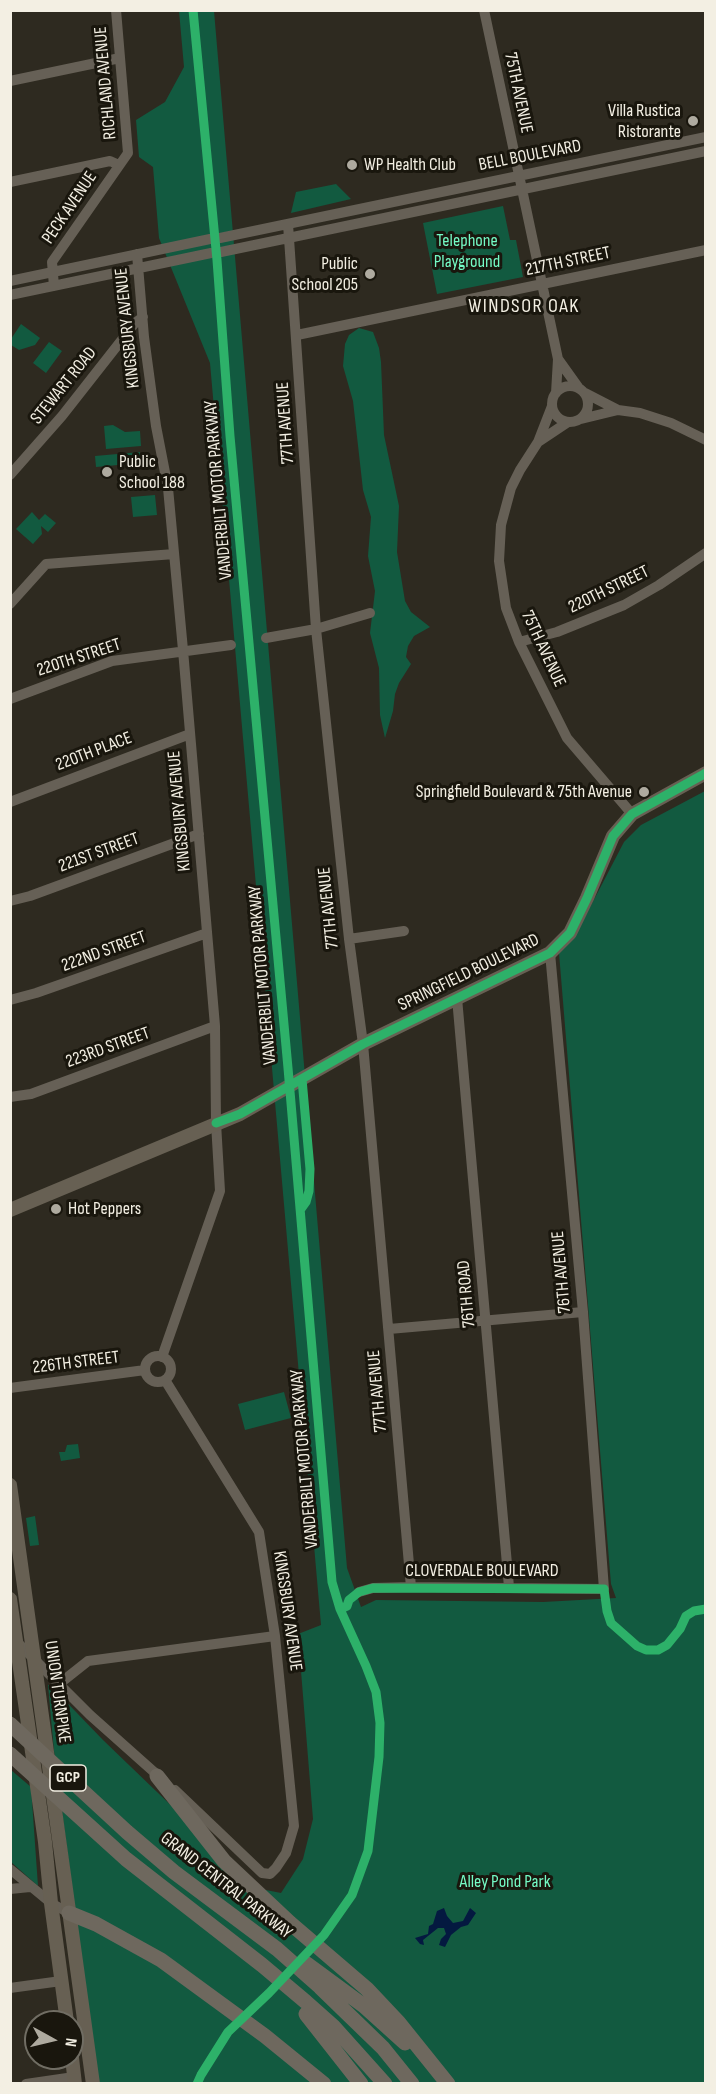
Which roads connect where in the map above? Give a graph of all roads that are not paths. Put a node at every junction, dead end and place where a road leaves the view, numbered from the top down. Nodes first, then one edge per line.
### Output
1 (116, 10) edge
2 (484, 10) edge
3 (120, 58) junction
4 (10, 81) edge
5 (705, 137) edge
6 (705, 151) edge
7 (128, 153) joint
8 (119, 165) junction
9 (518, 175) junction
10 (10, 182) edge
11 (521, 189) junction
12 (288, 224) junction
13 (288, 238) junction
14 (705, 250) edge
15 (137, 254) junction
16 (138, 268) junction
17 (52, 273) junction
18 (10, 281) edge
19 (541, 284) junction
20 (54, 286) junction
21 (10, 295) edge
22 (143, 317) junction
23 (297, 335) junction
24 (558, 359) junction
25 (582, 390) junction
26 (556, 393) junction
27 (552, 406) junction
28 (618, 410) junction
29 (581, 419) junction
30 (568, 422) junction
31 (705, 440) edge
32 (538, 442) junction
33 (10, 475) edge
34 (705, 553) edge
35 (174, 554) junction
36 (10, 604) edge
37 (370, 613) dead end
38 (316, 629) junction
39 (266, 638) dead end
40 (519, 642) junction
41 (231, 645) dead end
42 (183, 650) junction
43 (10, 699) edge
44 (190, 734) junction
45 (705, 773) edge
46 (10, 802) edge
47 (632, 814) junction
48 (199, 834) junction
49 (10, 901) edge
50 (404, 931) dead end
51 (207, 933) junction
52 (349, 939) junction
53 (550, 953) junction
54 (457, 998) junction
55 (10, 1000) edge
56 (216, 1026) junction
57 (363, 1044) junction
58 (10, 1097) edge
59 (216, 1123) junction
60 (10, 1210) edge
61 (583, 1312) junction
62 (486, 1320) junction
63 (389, 1329) junction
64 (162, 1357) junction
65 (145, 1371) junction
66 (165, 1380) junction
67 (10, 1388) edge
68 (10, 1485) edge
69 (411, 1587) junction
70 (509, 1587) junction
71 (604, 1589) joint
72 (360, 1592) dead end
73 (10, 1599) edge
74 (275, 1636) junction
75 (13, 1639) edge
76 (34, 1658) junction
77 (59, 1684) junction
78 (10, 1724) edge
79 (10, 1754) edge
80 (157, 1776) junction
81 (276, 1868) joint
82 (10, 1869) edge
83 (30, 1887) junction
84 (10, 1889) edge
85 (51, 1903) junction
86 (69, 1913) junction
87 (61, 1981) junction
88 (324, 1983) junction
89 (10, 1988) edge
90 (303, 2005) junction
91 (65, 2010) edge
92 (75, 2080) edge
93 (26, 2084) edge
94 (93, 2084) edge
95 (324, 2084) edge
96 (361, 2084) edge
97 (385, 2084) edge
98 (412, 2084) edge
99 (446, 2084) edge

1 - 3 street, RICHLAND AVENUE
2 - 9 street, 75TH AVENUE
3 - 4 street
3 - 7 street, RICHLAND AVENUE
5 - 9 street, BELL BOULEVARD
6 - 11 street, BELL BOULEVARD
7 - 8 street, PECK AVENUE
8 - 10 street
8 - 17 street, PECK AVENUE
9 - 11 street, 75TH AVENUE
9 - 12 street, BELL BOULEVARD
11 - 13 street, BELL BOULEVARD
11 - 19 street, 75TH AVENUE
12 - 13 street, 77TH AVENUE
12 - 15 street, BELL BOULEVARD
13 - 16 street, BELL BOULEVARD
13 - 23 street, 77TH AVENUE
14 - 19 street, 217TH STREET
15 - 16 street, KINGSBURY AVENUE
15 - 17 street, BELL BOULEVARD
16 - 20 street, BELL BOULEVARD
16 - 22 street, KINGSBURY AVENUE
17 - 18 street, BELL BOULEVARD
17 - 20 street, PECK AVENUE
19 - 23 street, 217TH STREET
19 - 24 street, 75TH AVENUE
20 - 21 street, BELL BOULEVARD
22 - 33 street, STEWART ROAD
22 - 35 street, KINGSBURY AVENUE
23 - 38 street, 77TH AVENUE
24 - 25 street, 75TH AVENUE
24 - 26 street, 75TH AVENUE
25 - 26 street
25 - 28 street
25 - 29 street
26 - 27 street
27 - 30 street
27 - 32 street, 75TH AVENUE
28 - 29 street
28 - 31 street
29 - 30 street
30 - 32 street, 75TH AVENUE
32 - 40 street, 75TH AVENUE
34 - 40 street, 220TH STREET
35 - 36 street
35 - 42 street, KINGSBURY AVENUE
37 - 38 street
38 - 39 street
38 - 52 street, 77TH AVENUE
40 - 47 street, 75TH AVENUE
41 - 42 street, 220TH STREET
42 - 43 street, 220TH STREET
42 - 44 street, KINGSBURY AVENUE
44 - 46 street, 220TH PLACE
44 - 48 street, KINGSBURY AVENUE
45 - 47 main road, SPRINGFIELD BOULEVARD
47 - 53 main road, SPRINGFIELD BOULEVARD
48 - 49 street, 221ST STREET
48 - 51 street, KINGSBURY AVENUE
50 - 52 street
51 - 55 street, 222ND STREET
51 - 56 street, KINGSBURY AVENUE
52 - 57 street, 77TH AVENUE
53 - 54 main road, SPRINGFIELD BOULEVARD
53 - 61 street, 76TH AVENUE
54 - 57 main road, SPRINGFIELD BOULEVARD
54 - 62 street, 76TH ROAD
56 - 58 street, 223RD STREET
56 - 59 street, KINGSBURY AVENUE
57 - 59 main road, SPRINGFIELD BOULEVARD
57 - 63 street, 77TH AVENUE
59 - 60 main road, SPRINGFIELD BOULEVARD
59 - 64 street, KINGSBURY AVENUE
61 - 62 street
61 - 71 street, 76TH AVENUE
62 - 63 street
62 - 70 street, 76TH ROAD
63 - 69 street, 77TH AVENUE
64 - 65 street
64 - 66 street
65 - 66 street
65 - 67 street, 226TH STREET
66 - 74 street, KINGSBURY AVENUE
68 - 76 main road, UNION TURNPIKE
69 - 70 street, CLOVERDALE BOULEVARD
69 - 72 street, CLOVERDALE BOULEVARD
70 - 71 street, CLOVERDALE BOULEVARD
73 - 75 main road, UNION TURNPIKE
74 - 77 street
74 - 81 street, KINGSBURY AVENUE
75 - 76 street, GRAND CENTRAL PARKWAY
75 - 85 main road, UNION TURNPIKE
76 - 77 street, GRAND CENTRAL PARKWAY
76 - 86 main road, UNION TURNPIKE
77 - 80 street, GRAND CENTRAL PARKWAY
78 - 88 highway, GRAND CENTRAL PARKWAY / GCP
79 - 90 highway, GCP
80 - 81 street, GRAND CENTRAL PARKWAY
80 - 99 highway
82 - 83 street
83 - 84 street
83 - 85 street
85 - 86 street
85 - 87 main road, UNION TURNPIKE
86 - 94 main road, UNION TURNPIKE
86 - 95 highway
87 - 89 street
87 - 91 main road, UNION TURNPIKE
88 - 98 highway, GRAND CENTRAL PARKWAY / GCP
88 - 99 highway
90 - 96 highway
90 - 97 highway
92 - 93 street

